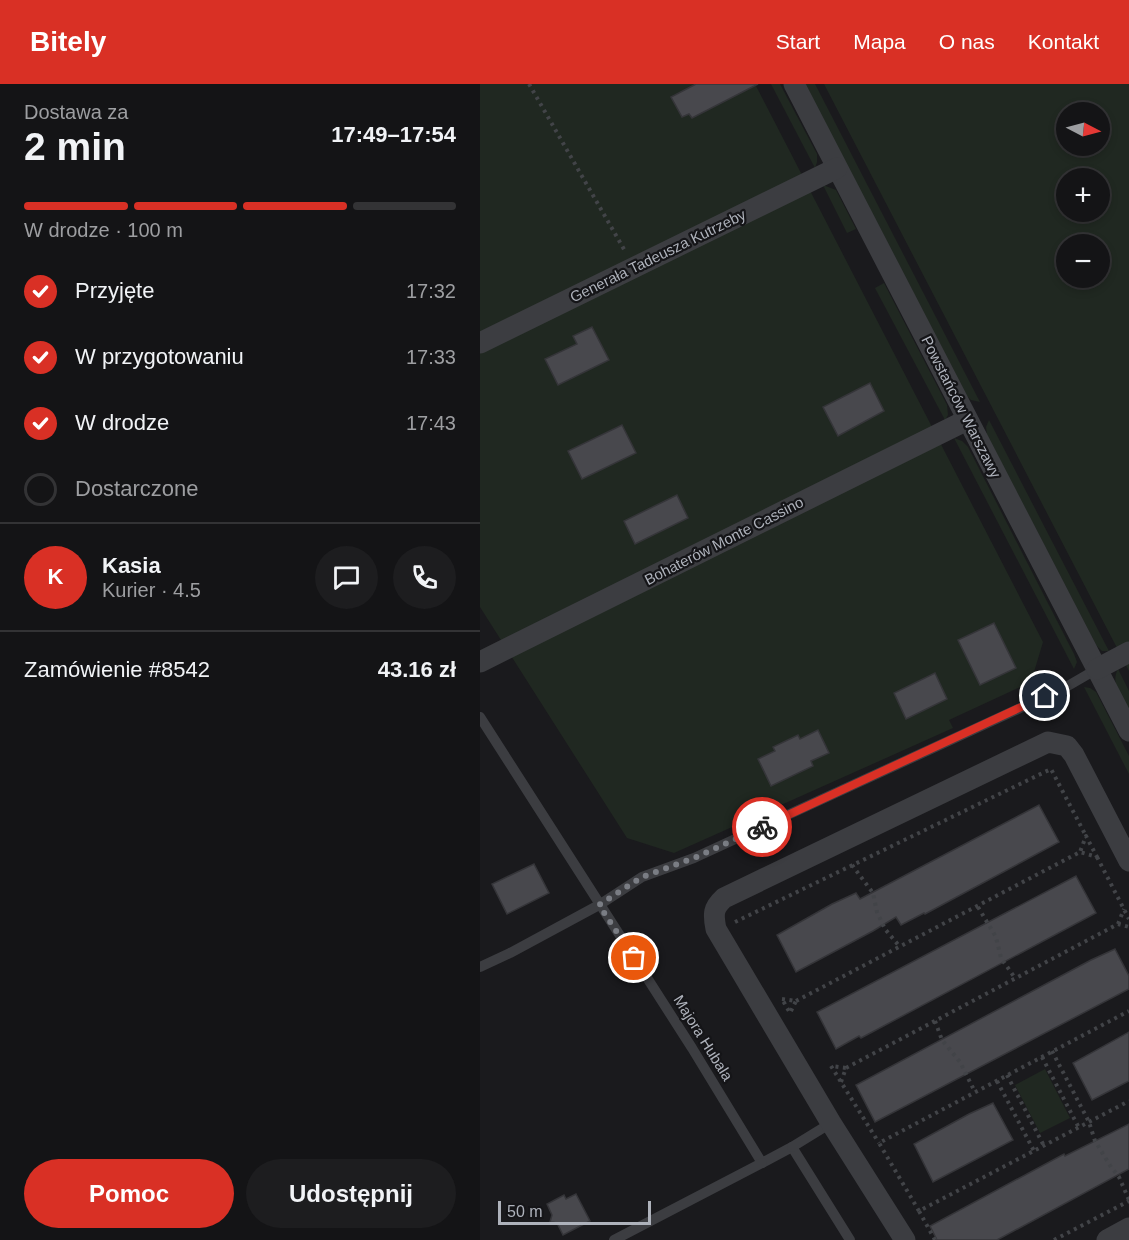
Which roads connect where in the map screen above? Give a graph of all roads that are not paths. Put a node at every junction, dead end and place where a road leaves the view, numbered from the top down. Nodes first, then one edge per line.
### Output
1 (794, 84) edge
2 (837, 168) junction
3 (480, 343) edge
4 (967, 420) junction
5 (1129, 652) edge
6 (480, 662) edge
7 (1097, 669) junction
8 (480, 717) edge
9 (1129, 731) edge
10 (1128, 855) edge
11 (599, 905) junction
12 (480, 967) edge
13 (831, 1123) junction
14 (792, 1147) junction
15 (762, 1163) junction
16 (1129, 1228) edge
17 (614, 1240) edge
18 (850, 1240) edge
19 (905, 1240) edge
20 (1107, 1240) edge

1 - 2 street, Powstańców Warszawy
2 - 3 street, Generała Tadeusza Kutrzeby
2 - 4 street, Powstańców Warszawy
4 - 6 street, Bohaterów Monte Cassino
4 - 7 street, Powstańców Warszawy
5 - 7 street
7 - 9 street, Powstańców Warszawy
7 - 11 lane
8 - 11 lane, Majora Hubala
10 - 13 street
11 - 12 lane
11 - 15 lane, Majora Hubala
13 - 14 lane
13 - 19 street
14 - 15 lane
14 - 18 lane
15 - 17 lane
16 - 20 street

